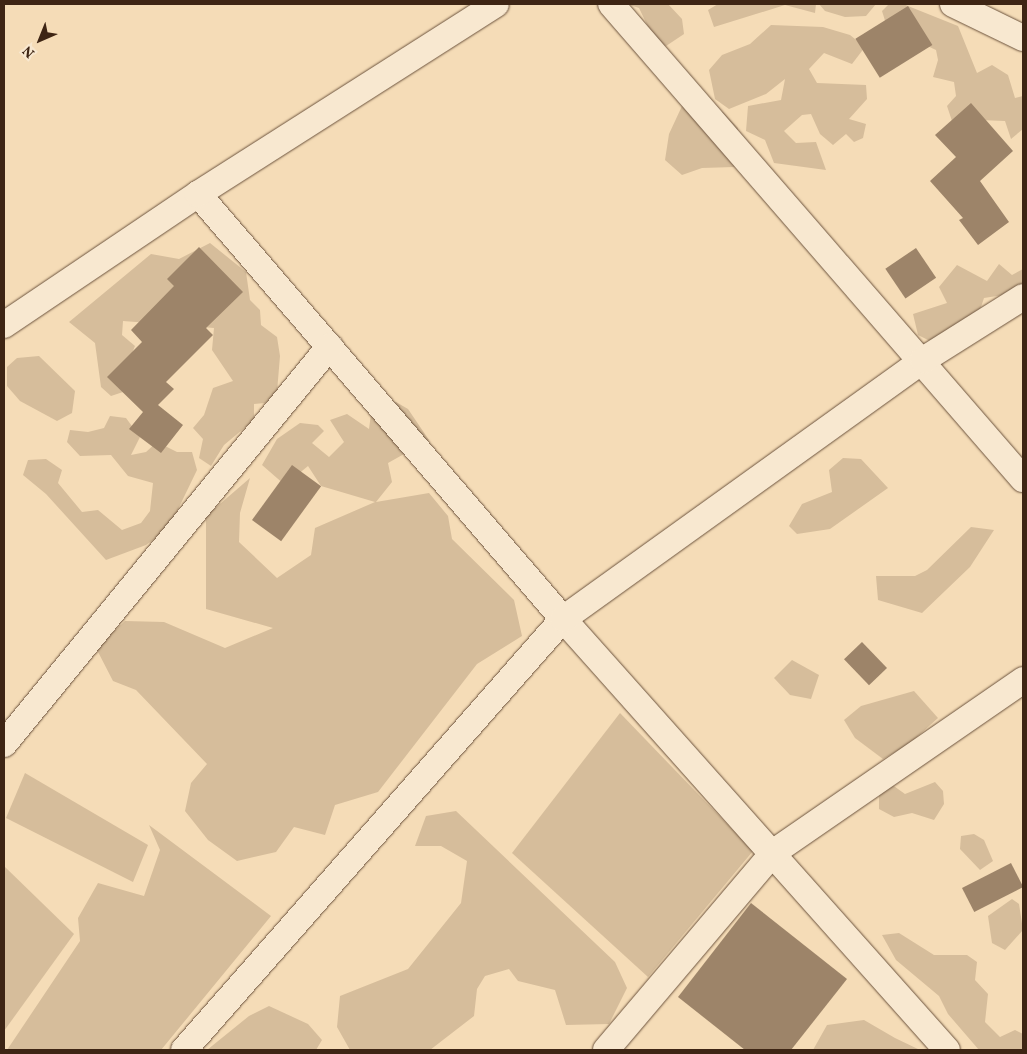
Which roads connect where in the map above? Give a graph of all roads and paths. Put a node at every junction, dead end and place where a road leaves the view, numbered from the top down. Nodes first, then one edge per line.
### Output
1 (496, 4) edge
2 (611, 4) edge
3 (953, 4) edge
4 (1023, 38) edge
5 (198, 194) junction
6 (1023, 298) edge
7 (4, 325) edge
8 (330, 346) junction
9 (923, 360) junction
10 (1023, 479) edge
11 (563, 618) junction
12 (1023, 680) edge
13 (4, 744) edge
14 (774, 852) junction
15 (184, 1050) edge
16 (606, 1050) edge
17 (947, 1050) edge

1 - 5 street
2 - 9 street
3 - 4 street
5 - 7 street
5 - 8 street
6 - 9 street
8 - 11 street
8 - 13 street
9 - 10 street
9 - 11 street
11 - 14 street
11 - 15 street
12 - 14 street
14 - 16 street
14 - 17 street

